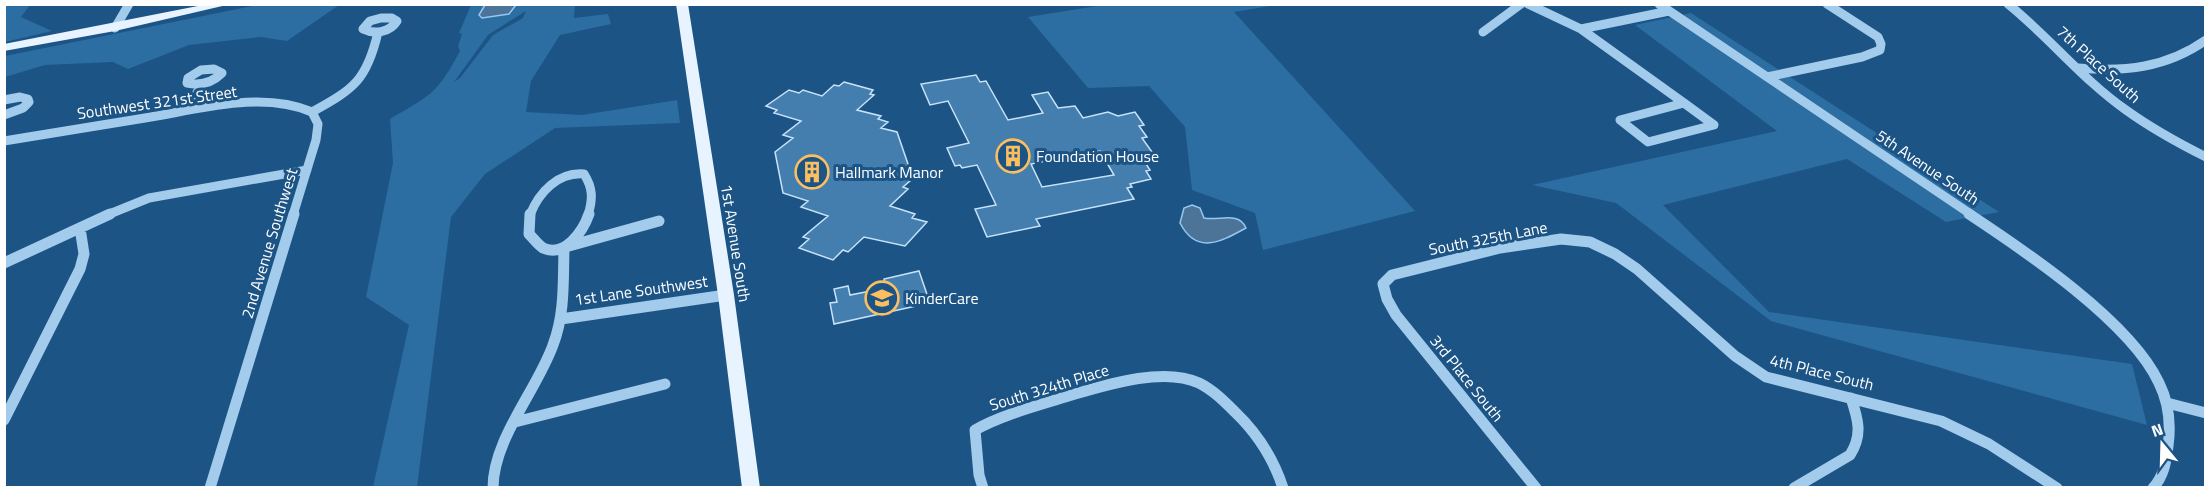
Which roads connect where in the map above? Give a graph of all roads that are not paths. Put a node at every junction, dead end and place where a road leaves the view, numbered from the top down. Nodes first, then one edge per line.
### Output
1 (129, 4) edge
2 (226, 4) edge
3 (682, 4) edge
4 (1521, 4) edge
5 (1528, 4) edge
6 (1659, 4) edge
7 (1827, 4) edge
8 (2008, 4) edge
9 (1669, 11) junction
10 (115, 28) junction
11 (1581, 29) junction
12 (378, 32) dead end
13 (1483, 32) dead end
14 (2205, 40) edge
15 (4, 48) edge
16 (2078, 68) junction
17 (1767, 77) junction
18 (201, 84) dead end
19 (4, 100) edge
20 (1684, 103) junction
21 (189, 110) junction
22 (312, 112) junction
23 (4, 115) edge
24 (4, 141) edge
25 (2205, 157) edge
26 (307, 170) junction
27 (658, 221) dead end
28 (80, 228) junction
29 (566, 247) junction
30 (1604, 248) joint
31 (4, 263) edge
32 (1383, 284) joint
33 (726, 295) junction
34 (561, 319) junction
35 (665, 384) dead end
36 (1851, 398) junction
37 (2167, 403) junction
38 (2205, 413) edge
39 (4, 420) edge
40 (515, 422) junction
41 (210, 488) edge
42 (494, 488) edge
43 (752, 488) edge
44 (983, 488) edge
45 (1283, 488) edge
46 (1536, 488) edge
47 (1794, 488) edge
48 (2057, 488) edge
49 (2153, 488) edge

1 - 10 street
2 - 10 main road
3 - 33 main road, 1st Avenue South
4 - 13 street
5 - 11 street
6 - 9 street, 5th Avenue South
7 - 17 street
8 - 16 street, 7th Place South
9 - 11 street
9 - 17 street, 5th Avenue South
10 - 15 main road
11 - 20 street
12 - 22 street
14 - 16 street
16 - 25 street, 7th Place South
17 - 37 street, 5th Avenue South
18 - 21 street
19 - 23 street
20 - 20 street
21 - 22 street, Southwest 321st Street
21 - 24 street, Southwest 321st Street
22 - 26 street, 2nd Avenue Southwest
26 - 28 street
26 - 41 street, 2nd Avenue Southwest
27 - 29 street
28 - 31 street
28 - 39 street
29 - 29 street
29 - 34 street, 1st Lane Southwest
30 - 32 street, South 325th Lane
30 - 36 street, 4th Place South
32 - 46 street, 3rd Place South
33 - 34 street, 1st Lane Southwest
33 - 43 main road, 1st Avenue South
34 - 40 street, 1st Lane Southwest
35 - 40 street
36 - 47 street
36 - 48 street, 4th Place South
37 - 38 street
37 - 49 street, 5th Avenue South
40 - 42 street, 1st Lane Southwest
44 - 45 street, South 324th Place

